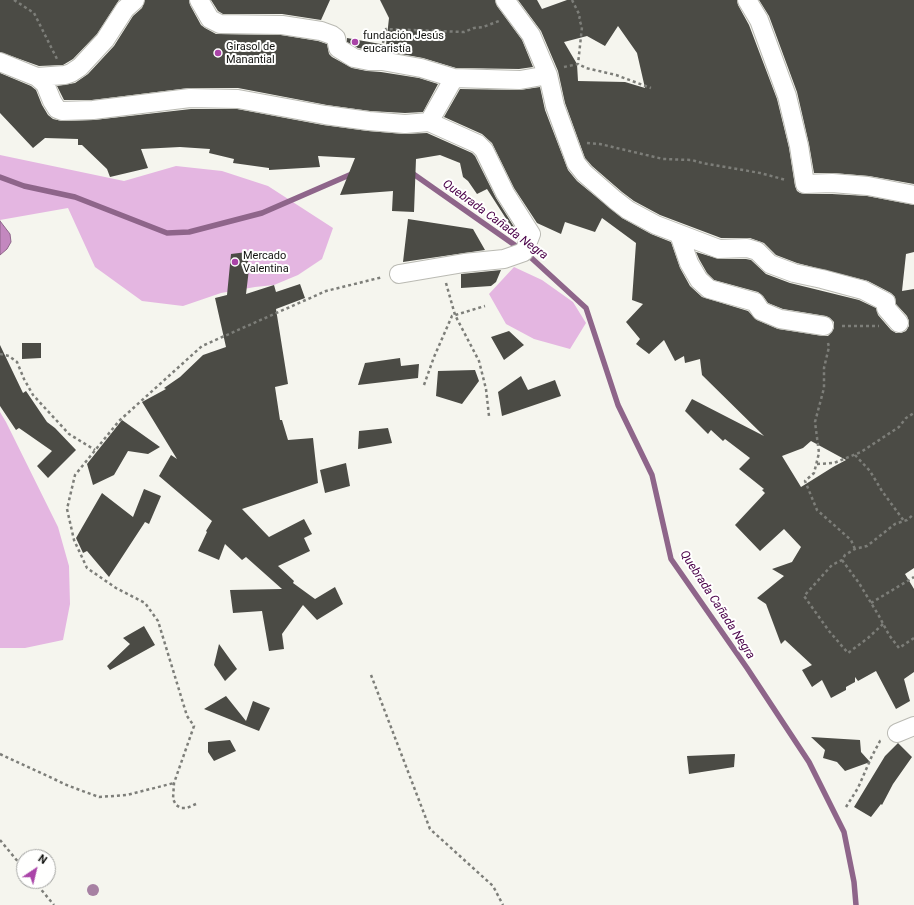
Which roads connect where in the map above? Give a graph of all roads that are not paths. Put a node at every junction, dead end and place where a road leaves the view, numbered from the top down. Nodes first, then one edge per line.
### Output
1 (135, 0) edge
2 (199, 0) edge
3 (505, 0) edge
4 (747, 0) edge
5 (0, 62) edge
6 (548, 75) junction
7 (38, 77) junction
8 (454, 78) junction
9 (429, 122) junction
10 (914, 195) edge
11 (679, 234) junction
12 (399, 274) road end
13 (891, 325) road end
14 (824, 326) road end
15 (914, 726) edge
16 (897, 733) road end

1 - 7 street
2 - 8 street
3 - 6 street
4 - 10 street
5 - 7 street
6 - 8 street
6 - 11 street
7 - 9 street
8 - 9 street
9 - 12 street
11 - 13 street
11 - 14 street
15 - 16 street

